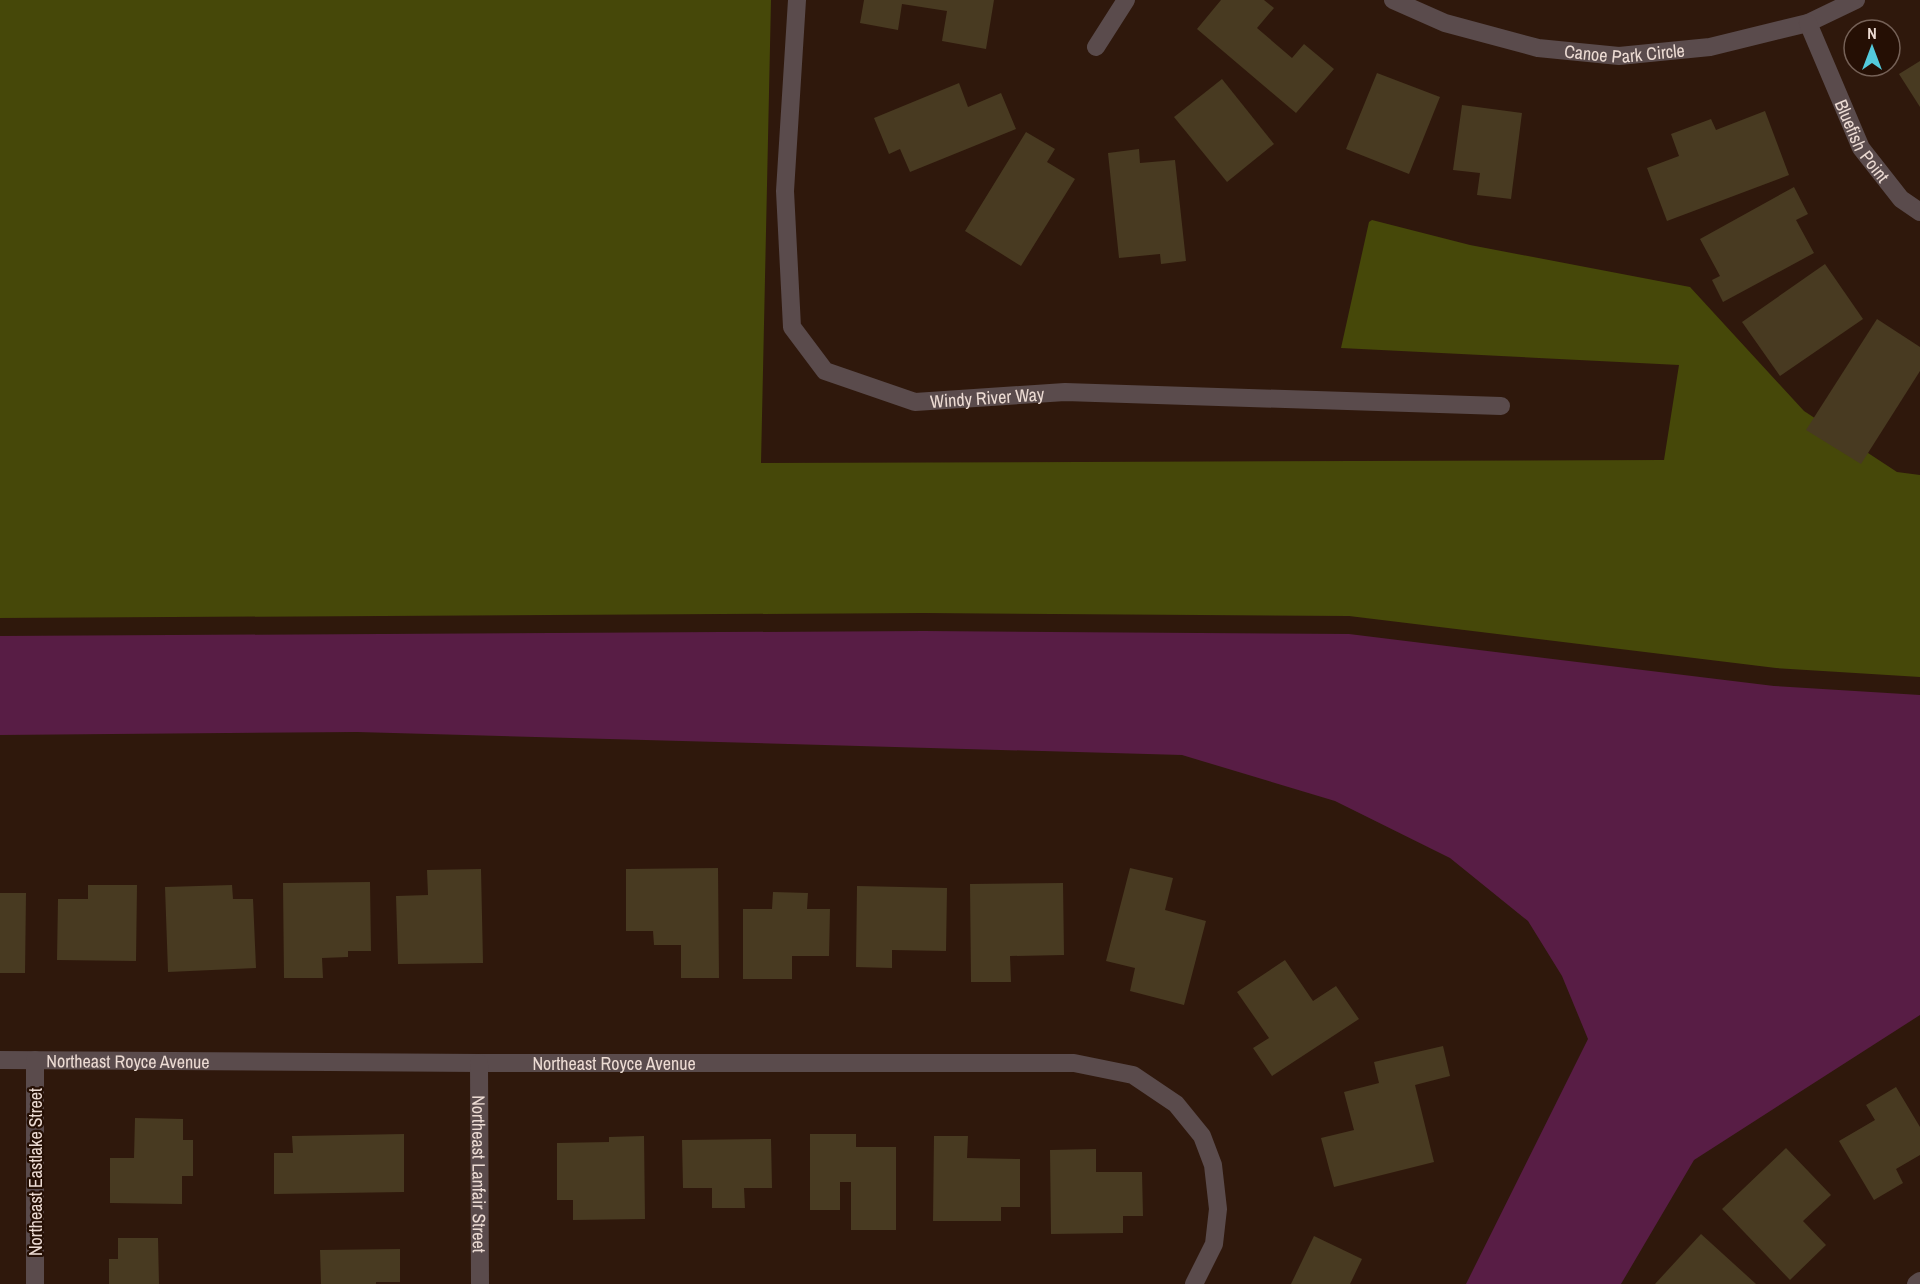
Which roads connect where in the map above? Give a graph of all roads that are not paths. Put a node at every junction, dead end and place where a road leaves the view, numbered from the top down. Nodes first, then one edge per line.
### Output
1 (797, 0) edge
2 (1126, 0) edge
3 (1393, 0) edge
4 (1856, 0) edge
5 (1808, 23) junction
6 (1096, 47) dead end
7 (1920, 212) edge
8 (1501, 406) dead end
9 (0, 1060) edge
10 (35, 1060) junction
11 (479, 1064) junction
12 (1920, 1281) edge
13 (36, 1284) edge
14 (480, 1284) edge
15 (1194, 1284) edge
16 (1916, 1284) edge

1 - 8 street, Windy River Way
2 - 6 street
3 - 5 street, Canoe Park Circle
4 - 5 street, Canoe Park Circle
5 - 7 street, Bluefish Point
9 - 10 street, Northeast Royce Avenue
10 - 11 street, Northeast Royce Avenue
10 - 13 street, Northeast Eastlake Street
11 - 14 street, Northeast Lanfair Street
11 - 15 street, Northeast Royce Avenue
12 - 16 street

